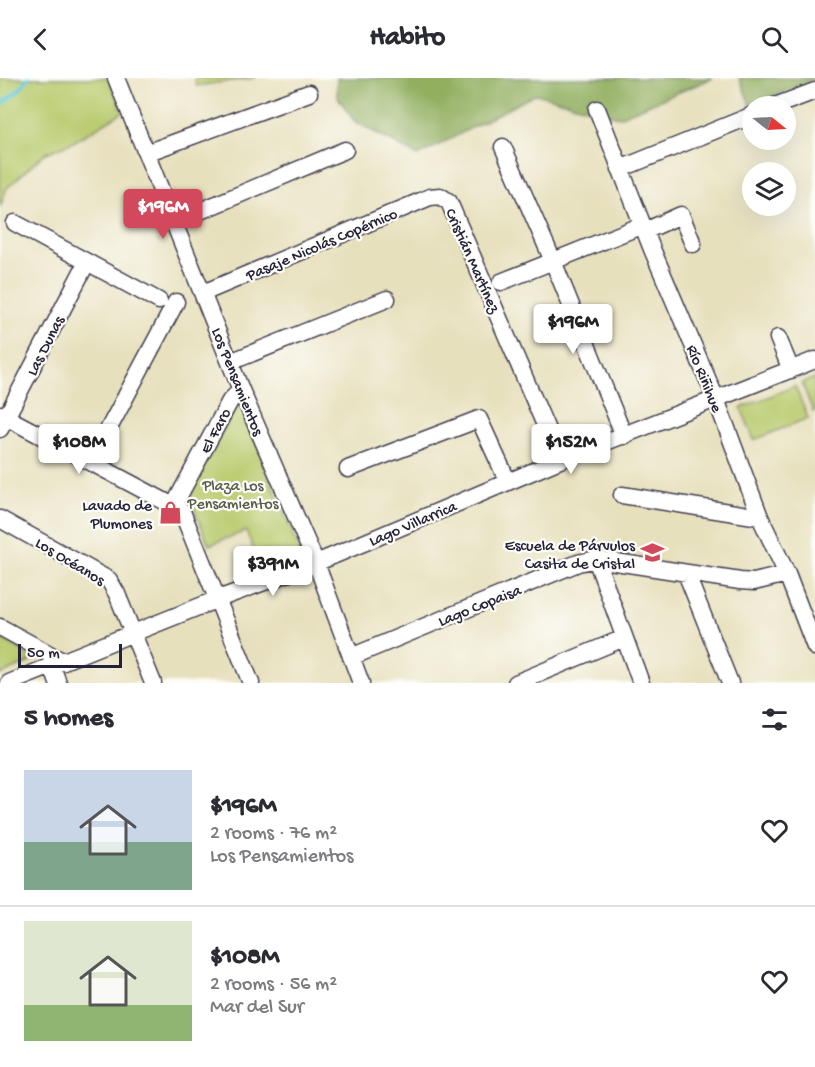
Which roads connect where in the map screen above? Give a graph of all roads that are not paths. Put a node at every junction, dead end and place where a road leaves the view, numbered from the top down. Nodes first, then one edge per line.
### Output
1 (116, 78) edge
2 (815, 91) edge
3 (309, 93) dead end
4 (796, 98) edge
5 (597, 109) dead end
6 (742, 120) edge
7 (503, 147) dead end
8 (345, 150) dead end
9 (146, 153) junction
10 (621, 168) junction
11 (440, 196) joint
12 (174, 222) junction
13 (15, 223) dead end
14 (644, 228) junction
15 (693, 244) dead end
16 (553, 261) junction
17 (87, 262) junction
18 (501, 282) dead end
19 (202, 293) junction
20 (387, 299) dead end
21 (159, 301) dead end
22 (176, 302) dead end
23 (778, 338) dead end
24 (815, 360) edge
25 (231, 362) junction
26 (791, 370) junction
27 (242, 390) junction
28 (716, 399) junction
29 (2, 420) edge
30 (624, 436) junction
31 (560, 460) junction
32 (91, 462) junction
33 (348, 469) dead end
34 (508, 482) junction
35 (622, 495) dead end
36 (173, 507) junction
37 (760, 517) junction
38 (0, 519) edge
39 (596, 559) junction
40 (316, 563) junction
41 (686, 573) junction
42 (787, 574) junction
43 (218, 599) junction
44 (0, 627) edge
45 (133, 633) junction
46 (624, 638) junction
47 (815, 647) edge
48 (351, 657) junction
49 (58, 664) junction
50 (9, 683) edge
51 (58, 683) edge
52 (153, 683) edge
53 (251, 683) edge
54 (361, 683) edge
55 (516, 683) edge
56 (641, 683) edge
57 (730, 683) edge

1 - 9 street, Los Pensamientos
2 - 4 street
3 - 9 street
5 - 10 street, Río Riñihue
6 - 10 street
7 - 16 street
8 - 12 street
9 - 12 street, Los Pensamientos
10 - 14 street, Río Riñihue
11 - 19 street, Pasaje Nicolás Copérnico
11 - 31 street, Cristián Martínez
12 - 19 street, Los Pensamientos
13 - 17 street
14 - 15 street
14 - 16 street
14 - 28 street, Río Riñihue
16 - 18 street
16 - 30 street
17 - 21 street
17 - 29 street, Las Dunas
19 - 25 street, Los Pensamientos
20 - 25 street
22 - 32 street
23 - 26 street
24 - 26 street, Lago Villarrica
25 - 27 street, Los Pensamientos
26 - 28 street, Lago Villarrica
27 - 36 street, El Faro
27 - 40 street, Los Pensamientos
28 - 30 street, Lago Villarrica
28 - 37 street, Río Riñihue
29 - 32 street
30 - 31 street, Lago Villarrica
31 - 34 street, Lago Villarrica
32 - 36 street
33 - 34 street
34 - 40 street, Lago Villarrica
35 - 37 street
36 - 43 street
37 - 42 street, Río Riñihue
38 - 45 street, Los Océanos
39 - 41 street, Lago Copaisa
39 - 46 street
39 - 48 street, Lago Copaisa
40 - 43 street, Lago Villarrica
40 - 48 street, Los Pensamientos
41 - 42 street, Lago Copaisa
41 - 57 street
42 - 47 street, Río Riñihue
43 - 45 street, Lago Villarrica
43 - 53 street
44 - 49 street
45 - 49 street, Lago Villarrica
45 - 52 street, Los Océanos
46 - 55 street
46 - 56 street
48 - 54 street, Los Pensamientos
49 - 50 street, Lago Villarrica
49 - 51 street

